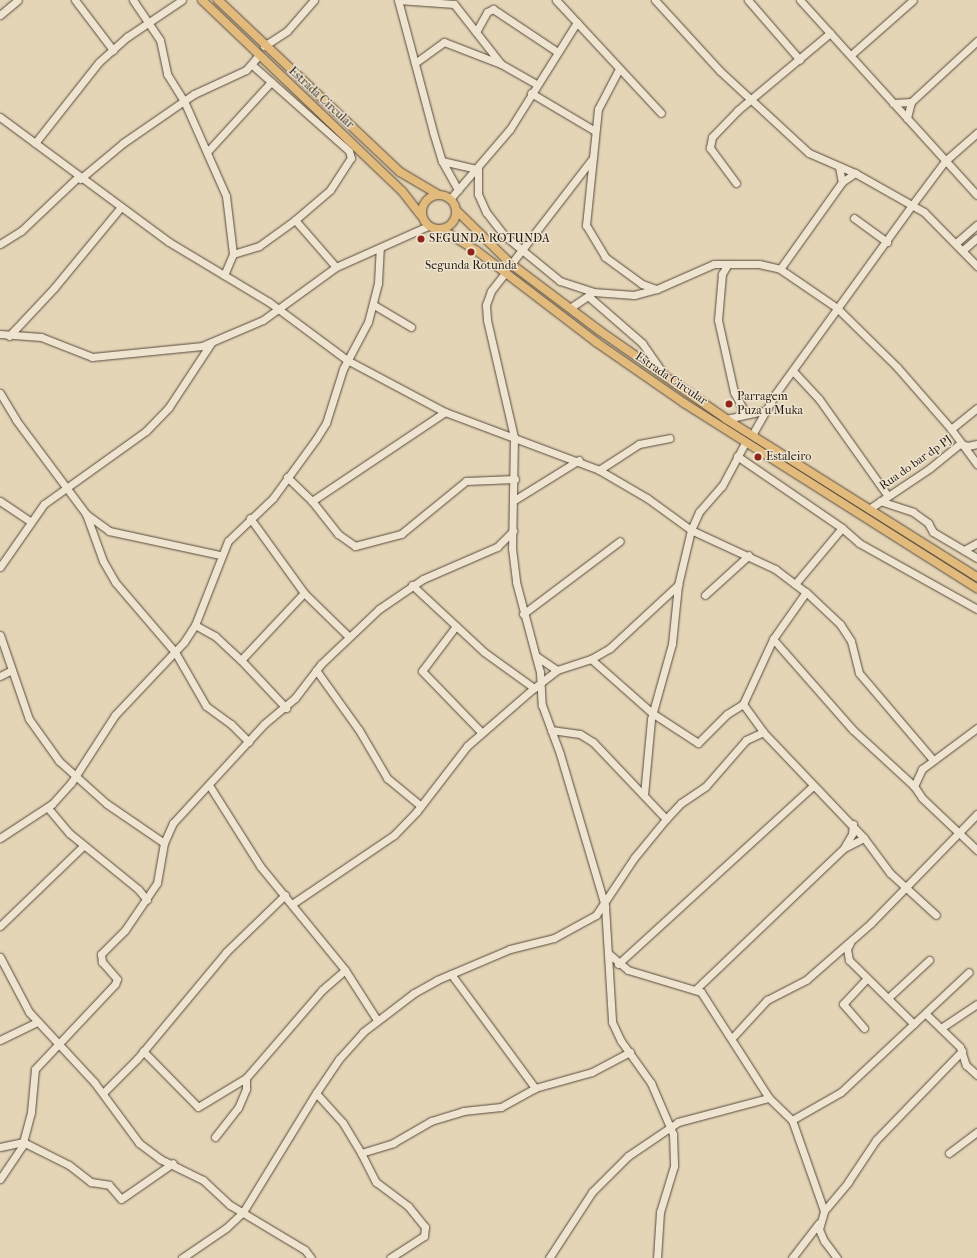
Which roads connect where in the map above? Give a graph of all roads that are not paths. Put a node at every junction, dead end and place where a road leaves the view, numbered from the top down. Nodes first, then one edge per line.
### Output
1 (18, 0) edge
2 (75, 0) edge
3 (133, 0) edge
4 (182, 0) edge
5 (202, 0) edge
6 (314, 0) edge
7 (398, 0) edge
8 (556, 0) edge
9 (655, 0) edge
10 (748, 0) edge
11 (800, 0) edge
12 (810, 0) edge
13 (913, 0) edge
14 (221, 1) edge
15 (809, 10) junction
16 (0, 15) edge
17 (577, 22) junction
18 (150, 23) junction
19 (476, 32) junction
20 (830, 33) junction
21 (278, 38) junction
22 (977, 41) edge
23 (264, 46) junction
24 (113, 50) junction
25 (556, 51) junction
26 (852, 54) junction
27 (259, 55) junction
28 (275, 56) junction
29 (800, 60) junction
30 (415, 63) junction
31 (501, 64) junction
32 (252, 65) junction
33 (618, 69) junction
34 (272, 82) junction
35 (536, 84) junction
36 (531, 93) junction
37 (184, 101) junction
38 (751, 101) junction
39 (893, 102) junction
40 (911, 102) junction
41 (661, 113) dead end
42 (0, 117) edge
43 (907, 118) junction
44 (595, 131) junction
45 (977, 133) edge
46 (35, 143) junction
47 (207, 152) junction
48 (593, 158) junction
49 (442, 161) junction
50 (945, 161) junction
51 (839, 166) junction
52 (478, 169) junction
53 (855, 173) junction
54 (79, 178) junction
55 (842, 182) junction
56 (736, 183) dead end
57 (458, 190) junction
58 (439, 195) junction
59 (977, 195) edge
60 (450, 199) junction
61 (912, 205) junction
62 (121, 207) junction
63 (456, 210) junction
64 (422, 215) junction
65 (854, 218) dead end
66 (295, 220) junction
67 (428, 226) junction
68 (977, 226) edge
69 (441, 230) junction
70 (977, 238) edge
71 (887, 242) junction
72 (956, 243) junction
73 (0, 244) edge
74 (380, 248) junction
75 (963, 250) junction
76 (521, 251) junction
77 (233, 254) junction
78 (511, 264) junction
79 (728, 264) junction
80 (977, 266) edge
81 (336, 267) junction
82 (780, 269) junction
83 (505, 273) junction
84 (224, 275) junction
85 (657, 289) junction
86 (590, 294) junction
87 (374, 305) junction
88 (570, 308) junction
89 (837, 308) junction
90 (280, 309) junction
91 (411, 327) dead end
92 (0, 334) edge
93 (9, 336) junction
94 (211, 343) junction
95 (347, 360) junction
96 (793, 371) junction
97 (665, 376) junction
98 (0, 393) edge
99 (977, 408) edge
100 (764, 411) junction
101 (445, 412) junction
102 (745, 413) junction
103 (726, 418) junction
104 (952, 429) junction
105 (752, 435) junction
106 (514, 437) junction
107 (669, 438) dead end
108 (745, 443) junction
109 (960, 444) junction
110 (977, 444) edge
111 (737, 456) junction
112 (579, 460) junction
113 (977, 464) edge
114 (599, 470) junction
115 (288, 478) junction
116 (515, 479) junction
117 (67, 486) junction
118 (888, 496) junction
119 (516, 499) junction
120 (0, 501) edge
121 (312, 501) junction
122 (880, 501) junction
123 (869, 509) junction
124 (86, 514) junction
125 (250, 518) junction
126 (30, 521) junction
127 (842, 528) junction
128 (691, 530) junction
129 (513, 531) junction
130 (620, 541) dead end
131 (497, 547) junction
132 (512, 548) junction
133 (975, 551) edge
134 (220, 555) junction
135 (749, 555) junction
136 (0, 567) edge
137 (977, 577) edge
138 (423, 578) junction
139 (795, 584) junction
140 (412, 585) junction
141 (678, 585) junction
142 (977, 588) edge
143 (806, 592) junction
144 (304, 593) junction
145 (422, 593) junction
146 (705, 595) dead end
147 (977, 609) edge
148 (523, 614) junction
149 (195, 625) junction
150 (456, 626) junction
151 (0, 635) edge
152 (348, 636) junction
153 (773, 639) junction
154 (176, 652) junction
155 (536, 656) junction
156 (591, 659) junction
157 (241, 660) junction
158 (12, 670) junction
159 (316, 670) junction
160 (557, 670) junction
161 (0, 676) edge
162 (537, 686) junction
163 (743, 704) junction
164 (286, 708) junction
165 (652, 713) junction
166 (977, 728) edge
167 (552, 730) junction
168 (763, 732) junction
169 (482, 733) junction
170 (249, 742) junction
171 (932, 760) junction
172 (75, 777) junction
173 (209, 785) junction
174 (914, 786) junction
175 (812, 787) junction
176 (644, 795) junction
177 (421, 806) junction
178 (48, 808) junction
179 (977, 814) edge
180 (666, 819) junction
181 (853, 824) junction
182 (960, 833) junction
183 (0, 838) edge
184 (864, 838) junction
185 (164, 843) junction
186 (82, 846) junction
187 (844, 848) junction
188 (977, 850) edge
189 (907, 887) junction
190 (285, 895) junction
191 (147, 900) junction
192 (292, 904) junction
193 (605, 906) junction
194 (936, 915) dead end
195 (0, 926) edge
196 (851, 940) junction
197 (609, 954) junction
198 (0, 957) edge
199 (929, 960) dead end
200 (618, 964) junction
201 (345, 970) junction
202 (969, 972) dead end
203 (451, 974) junction
204 (867, 978) junction
205 (696, 989) junction
206 (888, 998) junction
207 (977, 1004) edge
208 (926, 1014) junction
209 (377, 1020) junction
210 (37, 1022) junction
211 (914, 1024) junction
212 (864, 1028) dead end
213 (942, 1028) junction
214 (732, 1038) junction
215 (0, 1040) edge
216 (57, 1045) junction
217 (143, 1051) junction
218 (962, 1051) junction
219 (630, 1052) junction
220 (977, 1075) edge
221 (246, 1078) junction
222 (535, 1088) junction
223 (103, 1093) junction
224 (316, 1093) junction
225 (769, 1098) junction
226 (792, 1120) junction
227 (671, 1127) junction
228 (977, 1132) edge
229 (215, 1136) dead end
230 (23, 1142) junction
231 (0, 1147) edge
232 (361, 1153) junction
233 (949, 1153) dead end
234 (173, 1163) junction
235 (0, 1179) edge
236 (824, 1211) junction
237 (243, 1212) junction
238 (819, 1223) junction
239 (190, 1256) edge
240 (182, 1258) edge
241 (311, 1258) edge
242 (390, 1258) edge
243 (549, 1258) edge
244 (657, 1258) edge
245 (792, 1258) edge
246 (837, 1258) edge

1 - 16 street
2 - 24 street
3 - 18 street
4 - 18 street
5 - 27 main road, Estrada Circular
6 - 21 street
7 - 19 street
7 - 30 street
8 - 17 street
9 - 38 street
10 - 29 street
11 - 15 street
12 - 15 street
13 - 26 street
14 - 23 main road, Estrada Circular
15 - 20 street
17 - 25 street
17 - 33 street
18 - 24 street
18 - 37 street
19 - 25 street
19 - 31 street
20 - 26 street
20 - 29 street
21 - 23 street
21 - 28 street
22 - 40 street
23 - 28 main road, Estrada Circular
24 - 46 street
25 - 35 street
26 - 39 street
27 - 32 street
27 - 64 main road, Estrada Circular
28 - 58 main road, Estrada Circular
29 - 38 street
30 - 31 street
30 - 49 street
31 - 35 street
32 - 34 street
32 - 37 street
33 - 41 street
33 - 44 street
34 - 47 street
34 - 66 street
35 - 36 street
36 - 44 street
36 - 52 street
37 - 47 street
37 - 54 street
38 - 51 street
38 - 56 street
39 - 40 street
39 - 43 street
40 - 43 street
42 - 46 street
43 - 50 street
44 - 48 street
45 - 50 street
46 - 54 street
47 - 77 street
48 - 76 street
48 - 85 street
49 - 52 street
49 - 57 street
50 - 59 street
50 - 61 street
51 - 53 street
51 - 55 street
52 - 57 street
52 - 76 street
53 - 55 street
53 - 61 street
54 - 62 street
54 - 73 street
55 - 82 street
57 - 60 street
58 - 60 main road
58 - 64 main road
60 - 63 main road
61 - 71 street
61 - 72 street
62 - 84 street
62 - 93 street
63 - 69 main road
63 - 78 main road, Estrada Circular
64 - 67 main road
65 - 71 street
66 - 77 street
66 - 81 street
67 - 69 main road
67 - 74 street
68 - 72 street
69 - 83 main road, Estrada Circular
70 - 75 street
71 - 89 street
72 - 75 street
74 - 81 street
74 - 87 street
75 - 80 street
76 - 78 street
76 - 86 street
77 - 84 street
78 - 88 main road, Estrada Circular
79 - 82 street
79 - 85 street
79 - 102 street
81 - 90 street
82 - 89 street
83 - 106 street
83 - 108 main road, Estrada Circular
84 - 90 street
85 - 86 street
86 - 88 street
86 - 97 street
87 - 91 street
87 - 95 street
88 - 97 main road, Estrada Circular
89 - 96 street
89 - 104 street
90 - 94 street
90 - 95 street
92 - 93 street
93 - 94 street
94 - 117 street
95 - 101 street
95 - 115 street
96 - 100 street
96 - 118 street
97 - 103 main road, Estrada Circular
98 - 117 street
99 - 104 street
100 - 102 street
100 - 105 street
101 - 106 street
101 - 121 street
102 - 103 street
103 - 105 main road, Estrada Circular
104 - 109 street
105 - 123 main road, Estrada Circular
106 - 112 street
106 - 116 street
107 - 114 street
108 - 111 street
108 - 142 main road, Estrada Circular
109 - 110 street, Rua do bar dp PJ
109 - 113 street
109 - 118 street, Rua do bar dp PJ
111 - 127 street
111 - 128 street
112 - 114 street
112 - 119 street
114 - 128 street
115 - 121 street
115 - 125 street
116 - 119 street
116 - 121 street
117 - 124 street
117 - 126 street
118 - 122 street, Rua do bar dp PJ
119 - 129 street
120 - 126 street
122 - 123 street, Rua do bar dp PJ
122 - 133 street
123 - 137 main road, Estrada Circular
124 - 134 street
124 - 154 street
125 - 134 street
125 - 144 street
126 - 136 street
127 - 139 street
127 - 147 street
128 - 135 street
128 - 141 street
129 - 131 street
129 - 132 street
130 - 148 street
131 - 132 street
131 - 138 street
132 - 148 street
134 - 149 street
135 - 139 street
135 - 146 street
138 - 140 street
138 - 145 street
139 - 143 street
140 - 145 street
140 - 152 street
141 - 156 street
141 - 165 street
143 - 153 street
143 - 171 street
144 - 152 street
144 - 157 street
145 - 150 street
148 - 155 street
149 - 154 street
149 - 157 street
150 - 162 street
150 - 169 street
151 - 158 street
152 - 159 street
153 - 163 street
153 - 174 street
154 - 170 street
154 - 172 street
155 - 160 street
155 - 162 street
156 - 160 street
156 - 165 street
157 - 164 street
158 - 161 street
158 - 172 street
159 - 164 street
159 - 177 street
160 - 162 street
162 - 167 street
162 - 169 street
163 - 165 street
163 - 168 street
164 - 170 street
165 - 176 street
166 - 171 street
167 - 176 street
167 - 193 street
168 - 175 street
168 - 180 street
169 - 177 street
170 - 173 street
171 - 174 street
172 - 178 street
172 - 185 street
173 - 185 street
173 - 190 street
174 - 182 street
175 - 181 street
175 - 200 street
176 - 180 street
177 - 192 street
178 - 183 street
178 - 186 street
179 - 182 street
180 - 193 street
181 - 184 street
181 - 187 street
182 - 188 street
182 - 189 street
184 - 187 street
184 - 189 street
185 - 191 street
186 - 191 street
186 - 195 street
187 - 205 street
189 - 194 street
189 - 196 street
190 - 192 street
190 - 217 street
191 - 216 street
192 - 201 street
193 - 197 street
193 - 203 street
196 - 204 street
196 - 214 street
197 - 200 street
197 - 219 street
198 - 210 street
199 - 206 street
200 - 205 street
201 - 209 street
201 - 221 street
202 - 208 street
203 - 209 street
203 - 222 street
204 - 206 street
204 - 212 street
205 - 214 street
206 - 211 street
207 - 213 street
208 - 211 street
208 - 213 street
209 - 224 street
210 - 215 street
210 - 216 street
211 - 226 street
213 - 218 street
214 - 225 street
216 - 223 street
216 - 230 street
217 - 221 street
217 - 223 street
218 - 220 street
218 - 236 street
219 - 222 street
219 - 227 street
221 - 229 street
222 - 232 street
223 - 234 street
224 - 232 street
224 - 237 street
225 - 226 street
225 - 227 street
226 - 236 street
227 - 243 street
227 - 244 street
228 - 233 street
230 - 231 street
230 - 234 street
230 - 235 street
232 - 242 street
234 - 237 street
236 - 238 street
237 - 239 street
237 - 241 street
238 - 245 street
238 - 246 street
239 - 240 street

